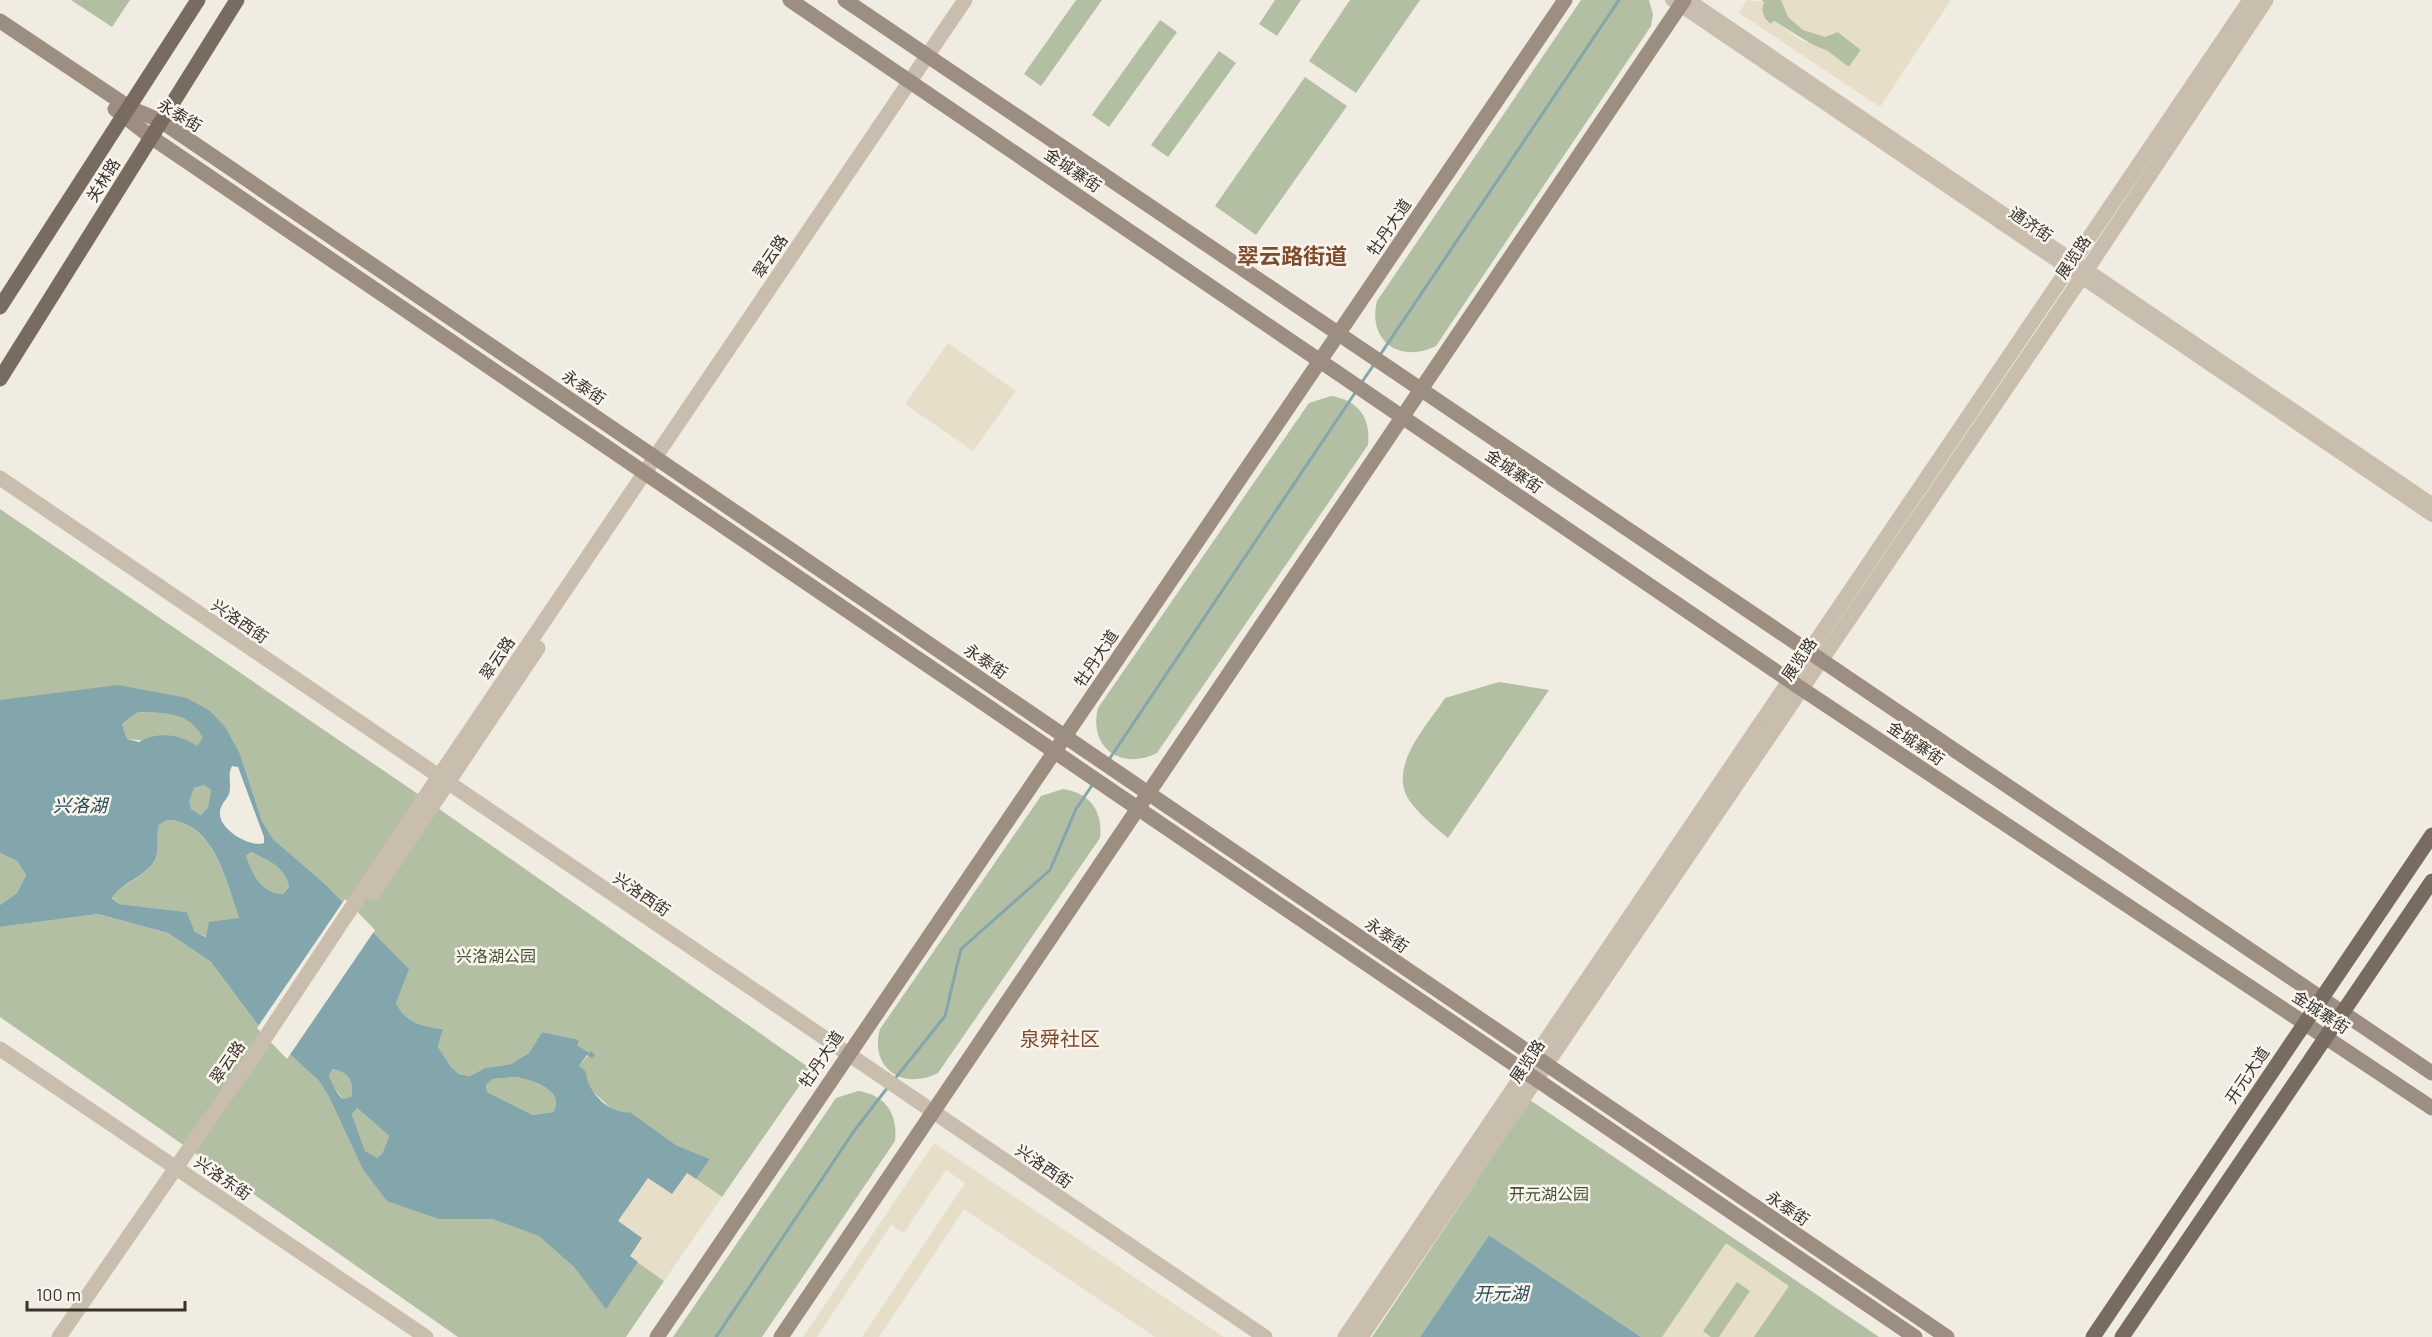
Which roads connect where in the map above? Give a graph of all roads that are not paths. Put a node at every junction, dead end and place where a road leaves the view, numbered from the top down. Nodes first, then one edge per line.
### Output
1 (198, 0) edge
2 (237, 0) edge
3 (790, 0) edge
4 (845, 0) edge
5 (965, 0) edge
6 (977, 0) edge
7 (1565, 0) edge
8 (2250, 0) edge
9 (2266, 0) edge
10 (1681, 2) edge
11 (0, 21) edge
12 (0, 32) edge
13 (931, 59) junction
14 (914, 85) junction
15 (127, 112) junction
16 (161, 121) junction
17 (151, 137) junction
18 (2078, 269) junction
19 (0, 307) edge
20 (1339, 333) junction
21 (1320, 360) junction
22 (0, 379) edge
23 (1422, 389) junction
24 (1402, 417) junction
25 (659, 460) junction
26 (649, 475) junction
27 (0, 478) edge
28 (0, 489) edge
29 (2432, 503) edge
30 (2432, 516) edge
31 (1814, 658) junction
32 (1796, 684) junction
33 (1065, 736) junction
34 (1054, 752) junction
35 (440, 785) junction
36 (1149, 794) junction
37 (1138, 809) junction
38 (2432, 835) edge
39 (2432, 881) edge
40 (2320, 998) junction
41 (2342, 1012) junction
42 (2304, 1022) junction
43 (2326, 1036) junction
44 (0, 1049) edge
45 (844, 1057) junction
46 (0, 1059) edge
47 (1540, 1062) junction
48 (2432, 1073) edge
49 (1530, 1078) junction
50 (2432, 1108) edge
51 (929, 1116) junction
52 (177, 1174) junction
53 (59, 1337) edge
54 (72, 1337) edge
55 (410, 1337) edge
56 (426, 1337) edge
57 (657, 1337) edge
58 (781, 1337) edge
59 (1249, 1337) edge
60 (1265, 1337) edge
61 (1345, 1337) edge
62 (1361, 1337) edge
63 (1915, 1337) edge
64 (1947, 1337) edge
65 (2093, 1337) edge
66 (2122, 1337) edge

1 - 15 main road, 关林路
2 - 16 main road, 关林路
3 - 14 main road, 金城寨街
4 - 13 main road, 金城寨街
5 - 13 street, 翠云路
6 - 13 street, 翠云路
7 - 20 main road, 牡丹大道
8 - 18 street, 展览路
9 - 18 street, 展览路
10 - 18 street, 通济街
10 - 23 main road
11 - 15 main road, 永泰街
12 - 15 main road, 永泰街
13 - 14 street, 翠云路
13 - 20 main road, 金城寨街
14 - 21 main road, 金城寨街
14 - 25 street, 翠云路
15 - 16 main road, 永泰街
15 - 17 main road, 永泰街
15 - 19 main road, 关林路
16 - 17 main road, 关林路
16 - 25 main road, 永泰街
17 - 22 main road, 关林路
17 - 26 main road, 永泰街
18 - 29 street, 通济街
18 - 30 street, 通济街
18 - 31 street, 展览路
20 - 21 main road, 牡丹大道
20 - 23 main road, 金城寨街
21 - 24 main road, 金城寨街
21 - 33 main road, 牡丹大道
23 - 24 main road
23 - 31 main road, 金城寨街
24 - 32 main road, 金城寨街
24 - 36 main road
25 - 26 street, 翠云路
25 - 33 main road, 永泰街
26 - 34 main road, 永泰街
26 - 35 street, 翠云路
27 - 35 street, 兴洛西街
28 - 35 street, 兴洛西街
31 - 32 street, 展览路
31 - 40 main road, 金城寨街
32 - 42 main road, 金城寨街
32 - 47 street, 展览路
33 - 34 main road, 牡丹大道
33 - 36 main road, 永泰街
34 - 37 main road, 永泰街
34 - 45 main road, 牡丹大道
35 - 45 street, 兴洛西街
35 - 52 street, 翠云路
36 - 37 main road
36 - 47 main road, 永泰街
37 - 49 main road, 永泰街
37 - 51 main road
38 - 40 main road, 开元大道
39 - 41 main road
40 - 41 main road, 金城寨街
40 - 42 main road, 开元大道
41 - 43 main road
41 - 48 main road, 金城寨街
42 - 43 main road, 金城寨街
42 - 65 main road, 开元大道
43 - 50 main road, 金城寨街
43 - 66 main road
44 - 52 street, 兴洛东街
45 - 51 street, 兴洛西街
45 - 57 main road, 牡丹大道
46 - 52 street, 兴洛东街
47 - 49 street, 展览路
47 - 64 main road, 永泰街
49 - 61 street, 展览路
49 - 62 street, 展览路
49 - 63 main road, 永泰街
51 - 58 main road
51 - 59 street, 兴洛西街
51 - 60 street, 兴洛西街
52 - 53 street, 翠云路
52 - 54 street, 翠云路
52 - 55 street, 兴洛东街
52 - 56 street, 兴洛东街

